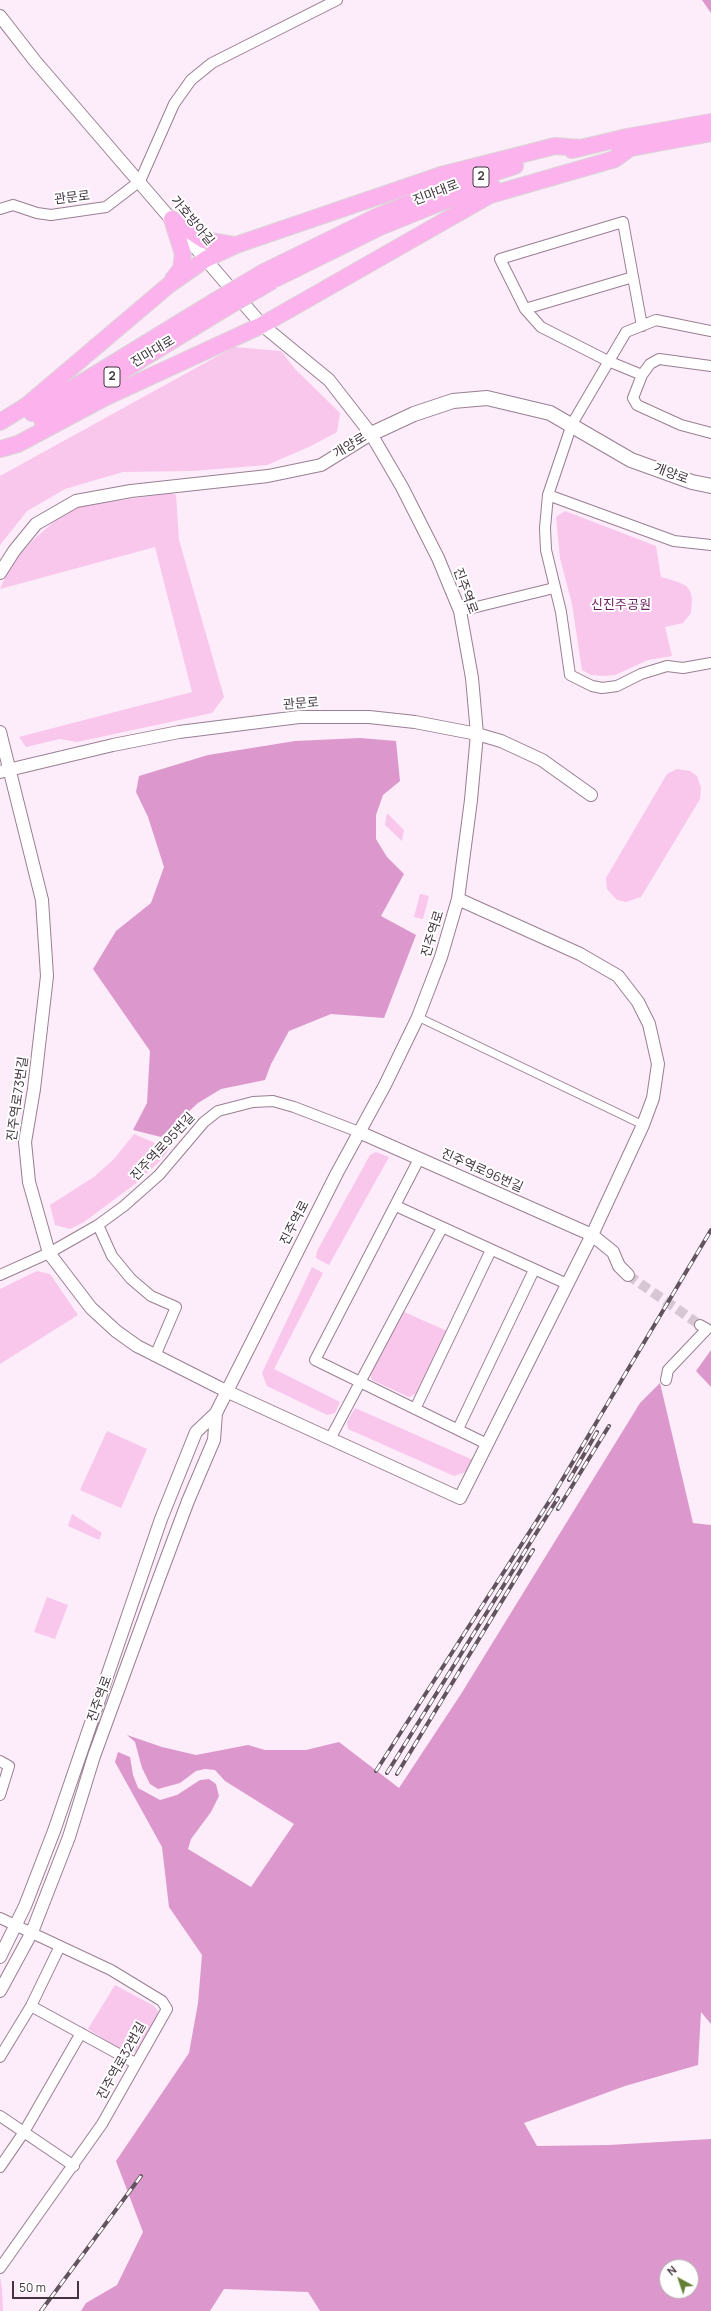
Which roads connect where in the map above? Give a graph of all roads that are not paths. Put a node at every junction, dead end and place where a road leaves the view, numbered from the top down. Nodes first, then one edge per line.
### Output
1 (337, 0) edge
2 (0, 16) edge
3 (711, 122) edge
4 (711, 133) edge
5 (581, 148) junction
6 (630, 148) junction
7 (140, 181) junction
8 (0, 209) edge
9 (172, 219) junction
10 (236, 245) junction
11 (206, 259) junction
12 (268, 276) junction
13 (633, 277) junction
14 (170, 284) junction
15 (220, 305) junction
16 (525, 310) junction
17 (262, 325) junction
18 (642, 326) junction
19 (711, 331) edge
20 (608, 361) junction
21 (711, 366) edge
22 (642, 375) junction
23 (0, 422) edge
24 (572, 424) junction
25 (0, 433) edge
26 (711, 433) edge
27 (371, 434) junction
28 (0, 446) edge
29 (0, 449) edge
30 (711, 486) edge
31 (548, 495) junction
32 (711, 545) edge
33 (0, 573) edge
34 (554, 588) junction
35 (460, 611) junction
36 (711, 663) edge
37 (0, 732) edge
38 (477, 734) junction
39 (5, 770) edge
40 (591, 795) dead end
41 (458, 900) junction
42 (418, 1018) junction
43 (644, 1125) junction
44 (360, 1132) junction
45 (420, 1159) junction
46 (396, 1206) junction
47 (98, 1225) junction
48 (442, 1228) junction
49 (592, 1236) junction
50 (491, 1250) junction
51 (49, 1253) junction
52 (534, 1270) junction
53 (0, 1275) edge
54 (628, 1275) tunnel mouth
55 (567, 1284) junction
56 (700, 1325) dead end
57 (155, 1356) junction
58 (666, 1380) dead end
59 (360, 1382) junction
60 (226, 1391) junction
61 (415, 1409) junction
62 (216, 1413) junction
63 (458, 1429) junction
64 (330, 1439) junction
65 (487, 1444) junction
66 (0, 1761) edge
67 (0, 1795) edge
68 (0, 1918) edge
69 (17, 1924) junction
70 (32, 1932) junction
71 (60, 1946) junction
72 (0, 1957) edge
73 (0, 1991) edge
74 (31, 2006) junction
75 (81, 2033) junction
76 (0, 2057) edge
77 (135, 2063) junction
78 (0, 2116) edge
79 (24, 2132) junction
80 (74, 2166) junction
81 (0, 2167) edge
82 (0, 2268) edge

1 - 7 street
2 - 7 street, 가호방아길
3 - 5 highway, 진마대로 / 2
4 - 6 highway, 진마대로 / 2
5 - 10 highway
5 - 12 highway, 진마대로 / 2
6 - 12 highway, 진마대로 / 2
6 - 17 highway
7 - 8 street, 관문로
7 - 9 street, 가호방아길
9 - 10 highway
9 - 11 street, 가호방아길
9 - 14 highway
10 - 11 highway
11 - 14 highway
11 - 17 street, 가호방아길
12 - 15 highway, 2, bridge
13 - 16 street
13 - 16 street
13 - 18 street
14 - 23 highway
15 - 25 highway, 진마대로 / 2
15 - 28 highway, 진마대로 / 2
16 - 20 street
17 - 27 street, 가호방아길
17 - 29 highway
18 - 19 street
18 - 20 street
20 - 22 street
20 - 24 street
21 - 22 street
22 - 26 street
24 - 27 main road, 개양로
24 - 30 main road, 개양로
24 - 31 street
27 - 33 street, 개양로
27 - 35 street, 진주역로
31 - 32 street
31 - 34 street
34 - 35 street
34 - 36 street
35 - 38 street, 진주역로
37 - 39 street
38 - 39 street, 관문로
38 - 40 street, 관문로
38 - 41 street, 진주역로
39 - 51 street, 진주역로73번길
41 - 42 street, 진주역로
41 - 43 street
42 - 43 street
42 - 44 street, 진주역로
43 - 49 street
44 - 45 street, 진주역로96번길
44 - 47 street, 진주역로95번길
44 - 60 street, 진주역로
45 - 46 street
45 - 49 street, 진주역로96번길
46 - 48 street
46 - 59 street
47 - 51 street, 진주역로95번길
47 - 57 street
48 - 50 street
48 - 59 street
49 - 54 street, 진주역로96번길
49 - 55 street
50 - 52 street
50 - 61 street
51 - 53 street, 진주역로95번길
51 - 57 street, 진주역로73번길
52 - 55 street
52 - 63 street
55 - 65 street
56 - 58 street
57 - 60 street, 진주역로73번길
59 - 61 street
59 - 64 street
60 - 62 street, 진주역로
60 - 64 street, 진주역로73번길
61 - 63 street
62 - 69 street, 진주역로
62 - 70 street, 진주역로
63 - 65 street
64 - 65 street, 진주역로73번길
66 - 67 street
68 - 69 street, 진주역로32번길
69 - 70 street, 진주역로32번길
69 - 72 street, 진주역로
70 - 71 street, 진주역로32번길
70 - 73 street, 진주역로
71 - 74 street
71 - 77 street, 진주역로32번길
74 - 75 street
74 - 76 street
75 - 77 street
75 - 79 street
77 - 80 street, 진주역로32번길
78 - 79 street
79 - 80 street
79 - 81 street
80 - 82 street, 진주역로32번길

